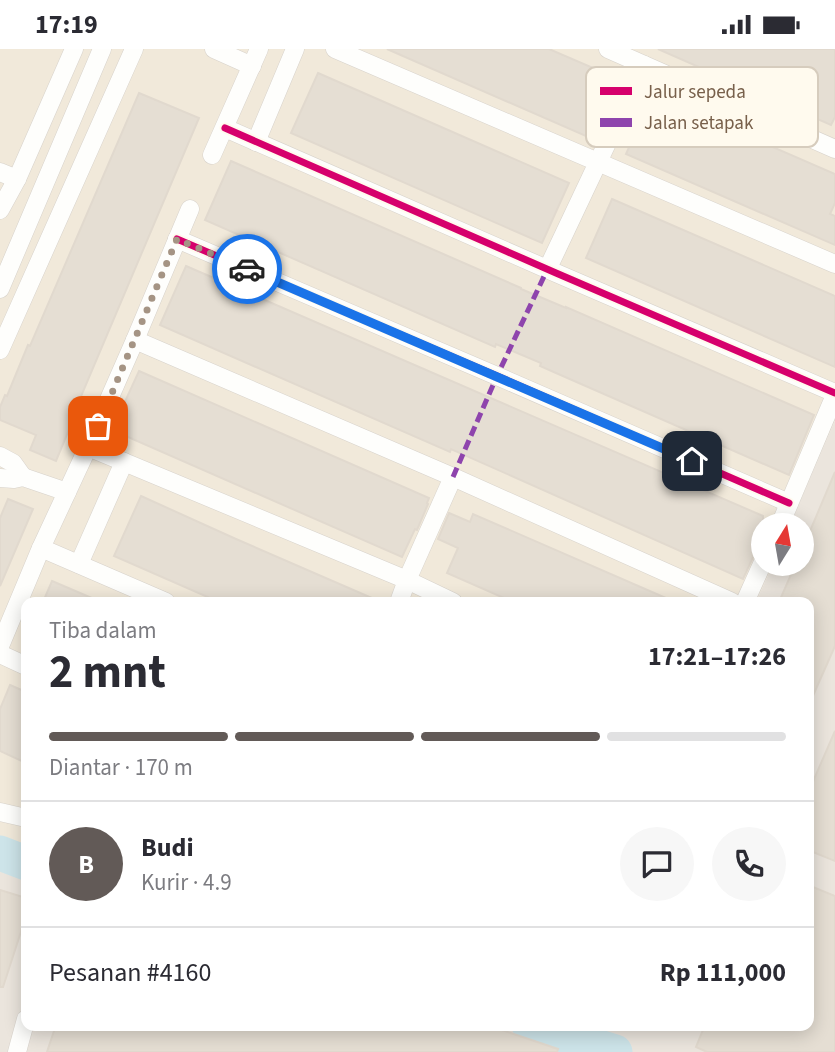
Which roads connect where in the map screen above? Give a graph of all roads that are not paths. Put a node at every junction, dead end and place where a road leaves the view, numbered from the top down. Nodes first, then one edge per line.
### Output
1 (74, 49) edge
2 (102, 49) edge
3 (134, 49) edge
4 (214, 49) edge
5 (295, 49) edge
6 (335, 49) edge
7 (608, 49) edge
8 (255, 57) edge
9 (644, 65) joint
10 (649, 67) edge
11 (225, 128) junction
12 (256, 142) junction
13 (818, 142) edge
14 (606, 147) edge
15 (835, 149) edge
16 (212, 155) dead end
17 (599, 162) junction
18 (0, 172) edge
19 (17, 179) junction
20 (190, 209) dead end
21 (0, 211) edge
22 (177, 239) junction
23 (835, 264) edge
24 (548, 268) junction
25 (0, 289) edge
26 (135, 340) junction
27 (0, 349) edge
28 (835, 394) edge
29 (88, 447) junction
30 (0, 456) edge
31 (124, 462) junction
32 (23, 477) junction
33 (453, 477) junction
34 (0, 478) edge
35 (67, 492) junction
36 (789, 503) junction
37 (784, 513) edge
38 (41, 548) junction
39 (79, 564) junction
40 (757, 576) edge
41 (407, 580) junction
42 (155, 597) edge
43 (400, 597) edge
44 (443, 597) edge
45 (721, 597) edge
46 (747, 597) edge
47 (0, 646) edge
48 (0, 654) edge
49 (21, 664) edge
50 (0, 812) edge
51 (21, 817) edge
52 (23, 1031) edge
53 (17, 1052) edge

1 - 19 street
2 - 25 street
3 - 27 street
4 - 8 street
5 - 12 street
6 - 17 street
7 - 9 street
8 - 11 street
9 - 10 street
11 - 12 street
11 - 16 street
12 - 24 street
13 - 15 street
14 - 17 street
17 - 23 street
17 - 24 street
18 - 19 street
19 - 21 street
20 - 22 street
22 - 26 street
22 - 36 street
24 - 28 street
26 - 29 street
26 - 33 street
28 - 36 street
29 - 31 street
29 - 35 street
30 - 32 street
31 - 39 street
31 - 41 street
32 - 34 street
32 - 35 street
33 - 41 street
33 - 45 street
35 - 38 street
36 - 37 street
38 - 39 street
38 - 47 street
39 - 42 street
40 - 46 street
41 - 43 street
41 - 44 street
48 - 49 street
50 - 51 street
52 - 53 street

